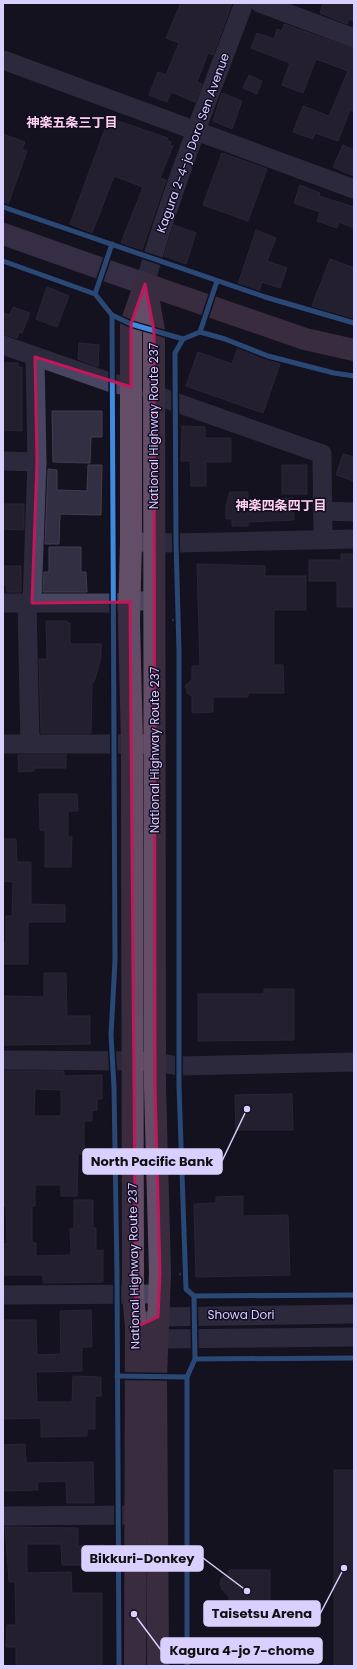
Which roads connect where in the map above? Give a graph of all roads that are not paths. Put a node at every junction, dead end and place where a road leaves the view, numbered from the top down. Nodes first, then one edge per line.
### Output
1 (244, 3) edge
2 (260, 3) edge
3 (354, 38) edge
4 (3, 60) edge
5 (196, 132) junction
6 (354, 189) edge
7 (3, 234) edge
8 (145, 284) junction
9 (3, 345) edge
10 (354, 350) edge
11 (35, 357) junction
12 (131, 387) junction
13 (152, 394) junction
14 (3, 462) edge
15 (36, 462) junction
16 (323, 511) junction
17 (354, 512) edge
18 (323, 539) junction
19 (354, 539) edge
20 (131, 542) junction
21 (154, 542) junction
22 (155, 600) junction
23 (130, 602) junction
24 (3, 603) edge
25 (30, 603) junction
26 (132, 743) junction
27 (3, 744) edge
28 (30, 744) junction
29 (156, 745) junction
30 (3, 1060) edge
31 (132, 1061) junction
32 (155, 1062) junction
33 (354, 1062) edge
34 (133, 1294) junction
35 (159, 1294) junction
36 (3, 1295) edge
37 (354, 1314) edge
38 (158, 1317) junction
39 (136, 1327) junction
40 (354, 1337) edge
41 (158, 1339) junction
42 (136, 1515) junction
43 (3, 1516) edge
44 (135, 1666) edge
45 (158, 1666) edge

1 - 5 street, Kagura 2-4-jo Doro Sen Avenue
2 - 3 street
4 - 5 street
5 - 6 street
5 - 8 street, Kagura 2-4-jo Doro Sen Avenue
7 - 8 main road
8 - 10 highway
8 - 12 highway, National Highway Route 237
8 - 13 highway, National Highway Route 237
9 - 11 street
11 - 12 street
11 - 15 street
12 - 20 highway, National Highway Route 237
13 - 16 street
13 - 21 highway, National Highway Route 237
14 - 15 street
15 - 25 street
16 - 17 street
16 - 18 street
18 - 19 street
18 - 21 street
20 - 21 street
20 - 23 highway, National Highway Route 237
21 - 22 highway, National Highway Route 237
22 - 23 street
22 - 29 highway, National Highway Route 237
23 - 25 street
23 - 26 highway, National Highway Route 237
24 - 25 street
25 - 28 street
26 - 28 street
26 - 29 street
26 - 31 highway, National Highway Route 237
27 - 28 street
29 - 32 highway, National Highway Route 237
30 - 31 street
31 - 32 street
31 - 34 highway, National Highway Route 237
32 - 33 street
32 - 35 highway, National Highway Route 237
34 - 35 street
34 - 36 street
34 - 39 highway, National Highway Route 237
35 - 38 highway, National Highway Route 237
37 - 38 street, Showa Dori
38 - 39 street, Showa Dori
38 - 41 highway, National Highway Route 237
39 - 41 street, Showa Dori
39 - 42 highway, National Highway Route 237
40 - 41 street, Showa Dori
41 - 45 highway, National Highway Route 237
42 - 43 street
42 - 44 highway, National Highway Route 237

